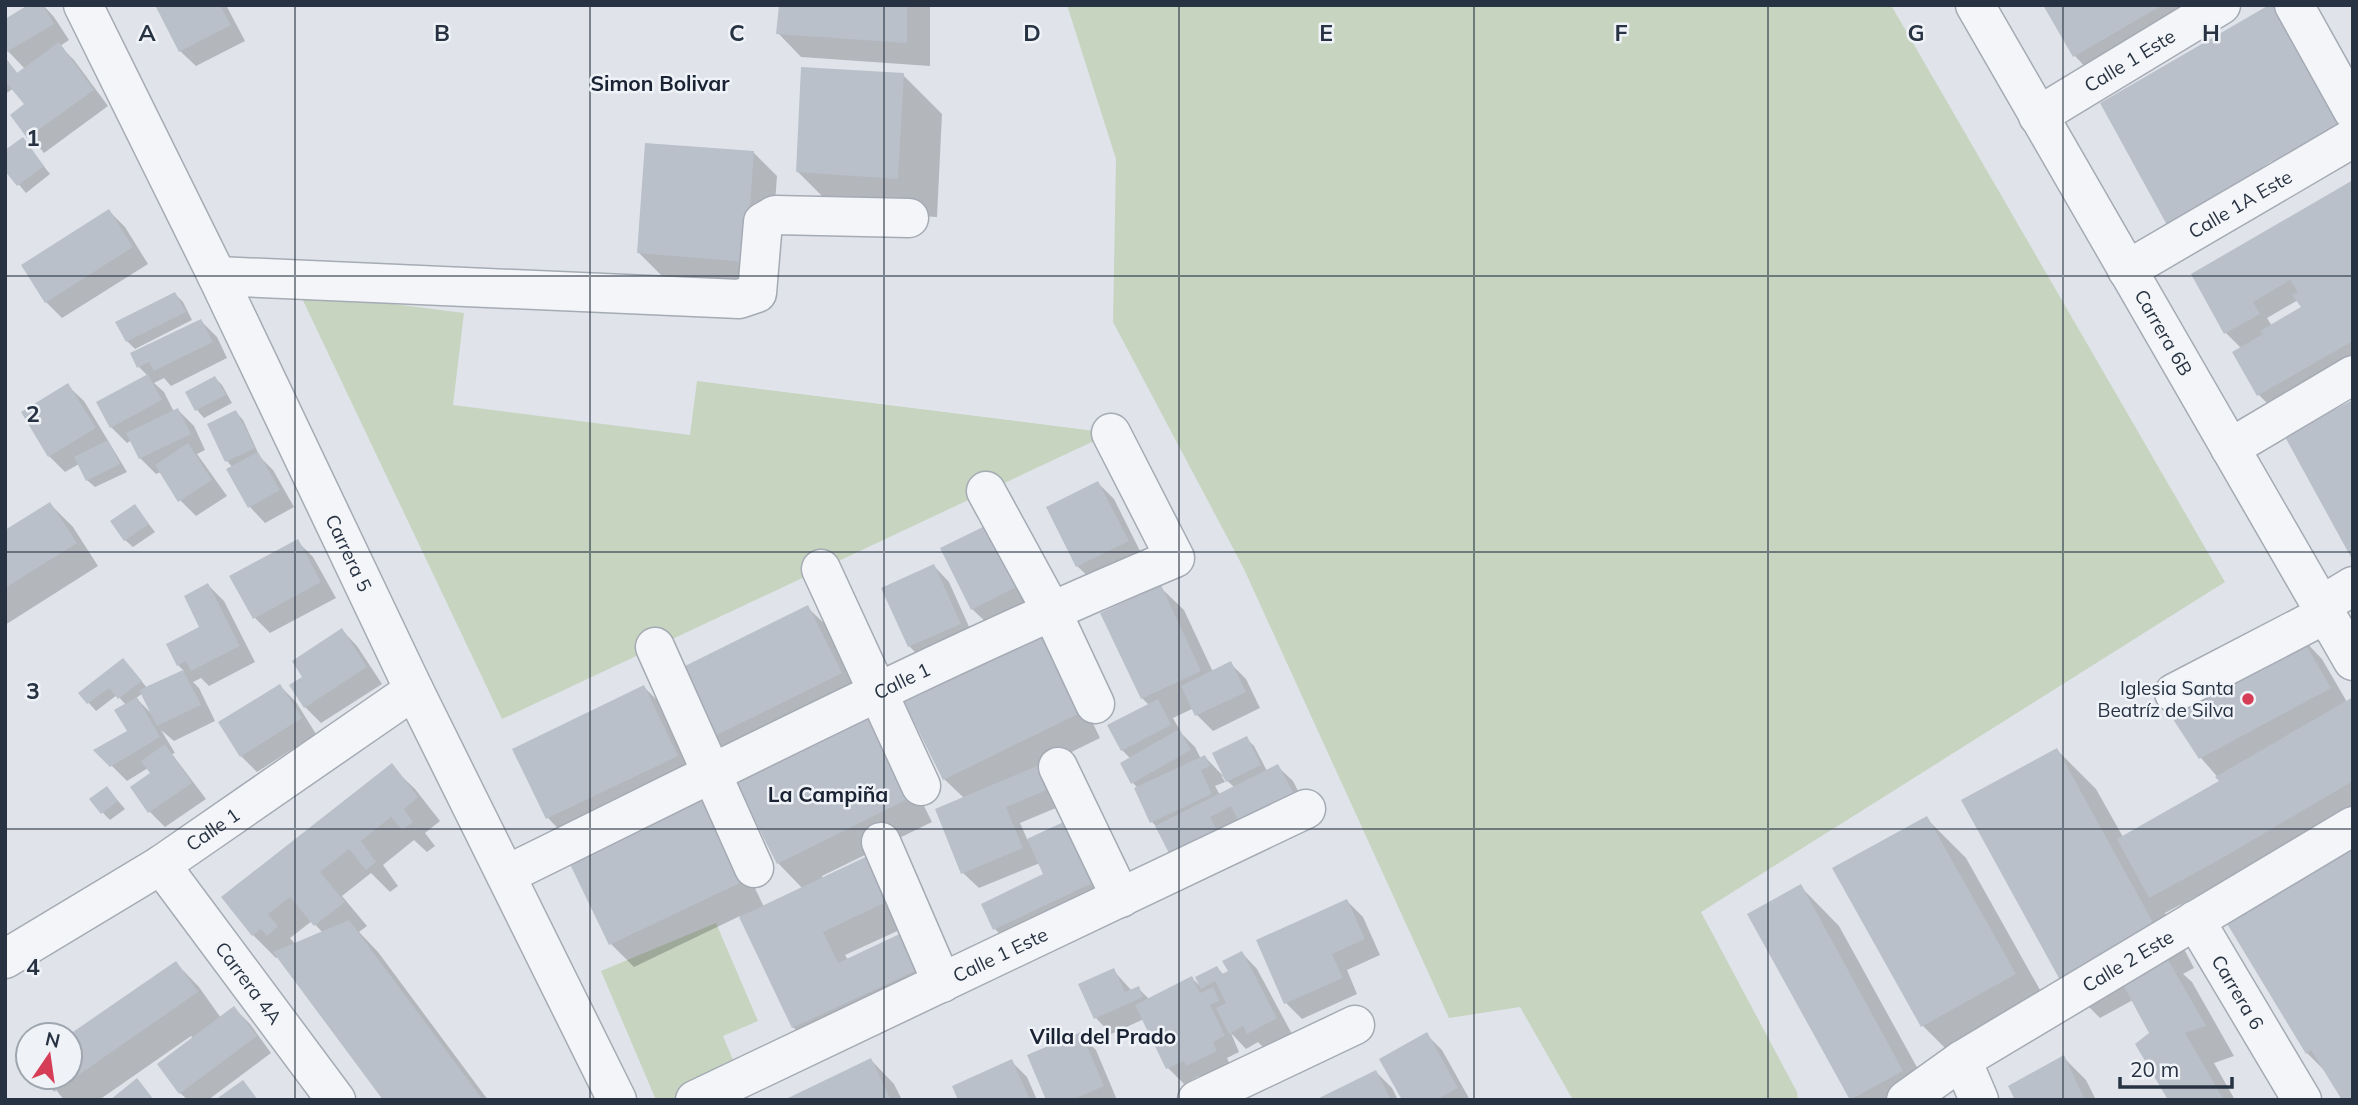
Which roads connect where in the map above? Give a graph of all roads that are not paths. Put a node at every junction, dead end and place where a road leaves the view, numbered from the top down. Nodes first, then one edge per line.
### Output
1 (83, 5) edge
2 (1975, 5) edge
3 (2221, 5) edge
4 (2294, 5) edge
5 (2353, 111) edge
6 (2038, 116) junction
7 (2353, 138) edge
8 (909, 218) dead end
9 (2127, 270) junction
10 (217, 276) junction
11 (2353, 375) edge
12 (1111, 433) dead end
13 (2230, 448) junction
14 (986, 491) dead end
15 (821, 569) dead end
16 (2353, 586) edge
17 (1051, 610) junction
18 (2323, 610) junction
19 (655, 647) dead end
20 (2353, 661) edge
21 (414, 690) junction
22 (877, 692) junction
23 (2174, 693) dead end
24 (1095, 704) dead end
25 (1059, 767) dead end
26 (713, 773) junction
27 (921, 786) dead end
28 (1306, 809) dead end
29 (2353, 826) edge
30 (881, 842) dead end
31 (161, 865) junction
32 (754, 868) dead end
33 (506, 876) junction
34 (1121, 898) junction
35 (2195, 920) junction
36 (5, 959) edge
37 (942, 983) junction
38 (1355, 1025) dead end
39 (1962, 1060) junction
40 (1248, 1089) edge
41 (336, 1100) edge
42 (617, 1100) edge
43 (695, 1100) edge
44 (1198, 1100) edge
45 (1906, 1100) edge
46 (1979, 1100) edge
47 (2302, 1100) edge

1 - 10 street, Carrera 5
2 - 6 street, Carrera 6B
3 - 6 street, Calle 1 Este
4 - 5 street
6 - 9 street, Carrera 6B
7 - 9 street, Calle 1A Este
8 - 10 street
9 - 13 street, Carrera 6B
10 - 21 street, Carrera 5
11 - 13 street
12 - 17 street, Calle 1
13 - 18 street, Carrera 6B
14 - 17 street
15 - 22 street
16 - 18 street
17 - 22 street, Calle 1
17 - 24 street
18 - 20 street, Carrera 6B
18 - 23 street
19 - 26 street
21 - 31 street, Calle 1
21 - 33 street, Carrera 5
22 - 26 street, Calle 1
22 - 27 street
25 - 34 street
26 - 32 street
26 - 33 street, Calle 1
28 - 34 street, Calle 1 Este
29 - 35 street, Calle 2 Este
30 - 37 street
31 - 36 street, Calle 1
31 - 41 street, Carrera 4A
33 - 42 street, Carrera 5
34 - 37 street, Calle 1 Este
35 - 39 street, Calle 2 Este
35 - 47 street, Carrera 6
37 - 43 street, Calle 1 Este
38 - 40 street
39 - 45 street, Calle 2 Este
39 - 46 street
40 - 44 street

